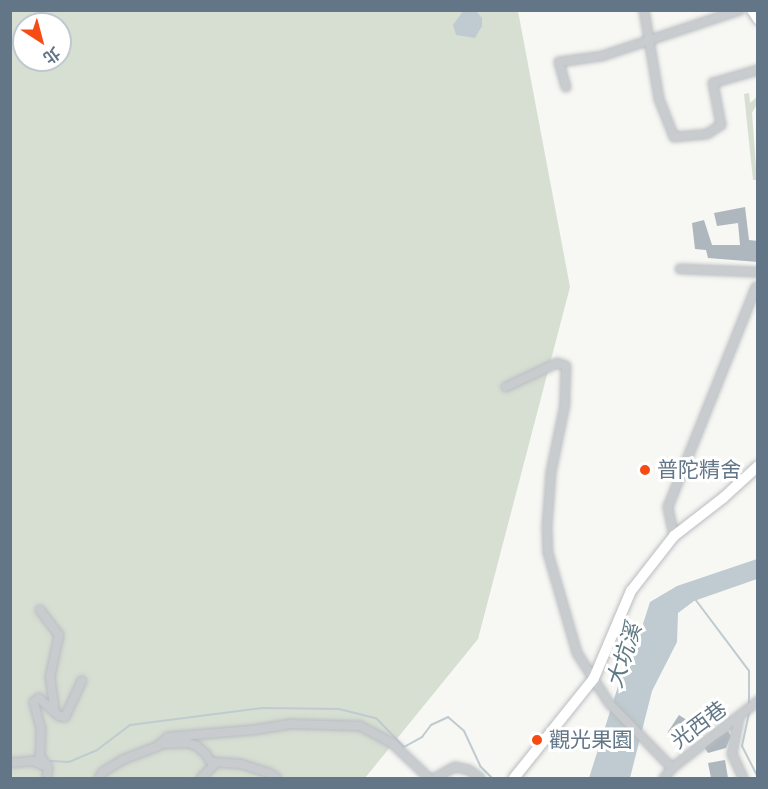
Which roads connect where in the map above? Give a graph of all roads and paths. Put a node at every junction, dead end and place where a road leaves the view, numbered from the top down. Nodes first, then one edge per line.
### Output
1 (644, 10) edge
2 (740, 10) edge
3 (752, 10) edge
4 (758, 19) edge
5 (648, 41) junction
6 (758, 70) edge
7 (566, 87) dead end
8 (681, 269) dead end
9 (758, 272) edge
10 (756, 287) dead end
11 (506, 387) dead end
12 (758, 466) edge
13 (674, 536) junction
14 (40, 610) dead end
15 (594, 678) junction
16 (82, 681) dead end
17 (758, 701) edge
18 (55, 712) junction
19 (739, 718) junction
20 (160, 744) junction
21 (212, 762) junction
22 (10, 763) edge
23 (48, 767) junction
24 (672, 768) junction
25 (46, 778) edge
26 (99, 778) edge
27 (201, 778) edge
28 (277, 778) edge
29 (429, 778) edge
30 (435, 778) edge
31 (480, 778) edge
32 (514, 778) edge
33 (664, 778) edge
34 (743, 778) edge

1 - 5 street
2 - 5 street
3 - 4 main road
5 - 6 street
5 - 7 street
8 - 9 street
10 - 13 street
11 - 15 street
12 - 13 main road
13 - 15 main road
14 - 18 street
15 - 24 street
15 - 32 main road
16 - 18 street
17 - 19 street, 光西巷
18 - 23 street
19 - 24 street, 光西巷
19 - 34 street
20 - 21 street
20 - 26 street
20 - 29 street
21 - 27 street
21 - 28 street
22 - 23 street
23 - 25 street
24 - 33 street, 光西巷
30 - 31 street

